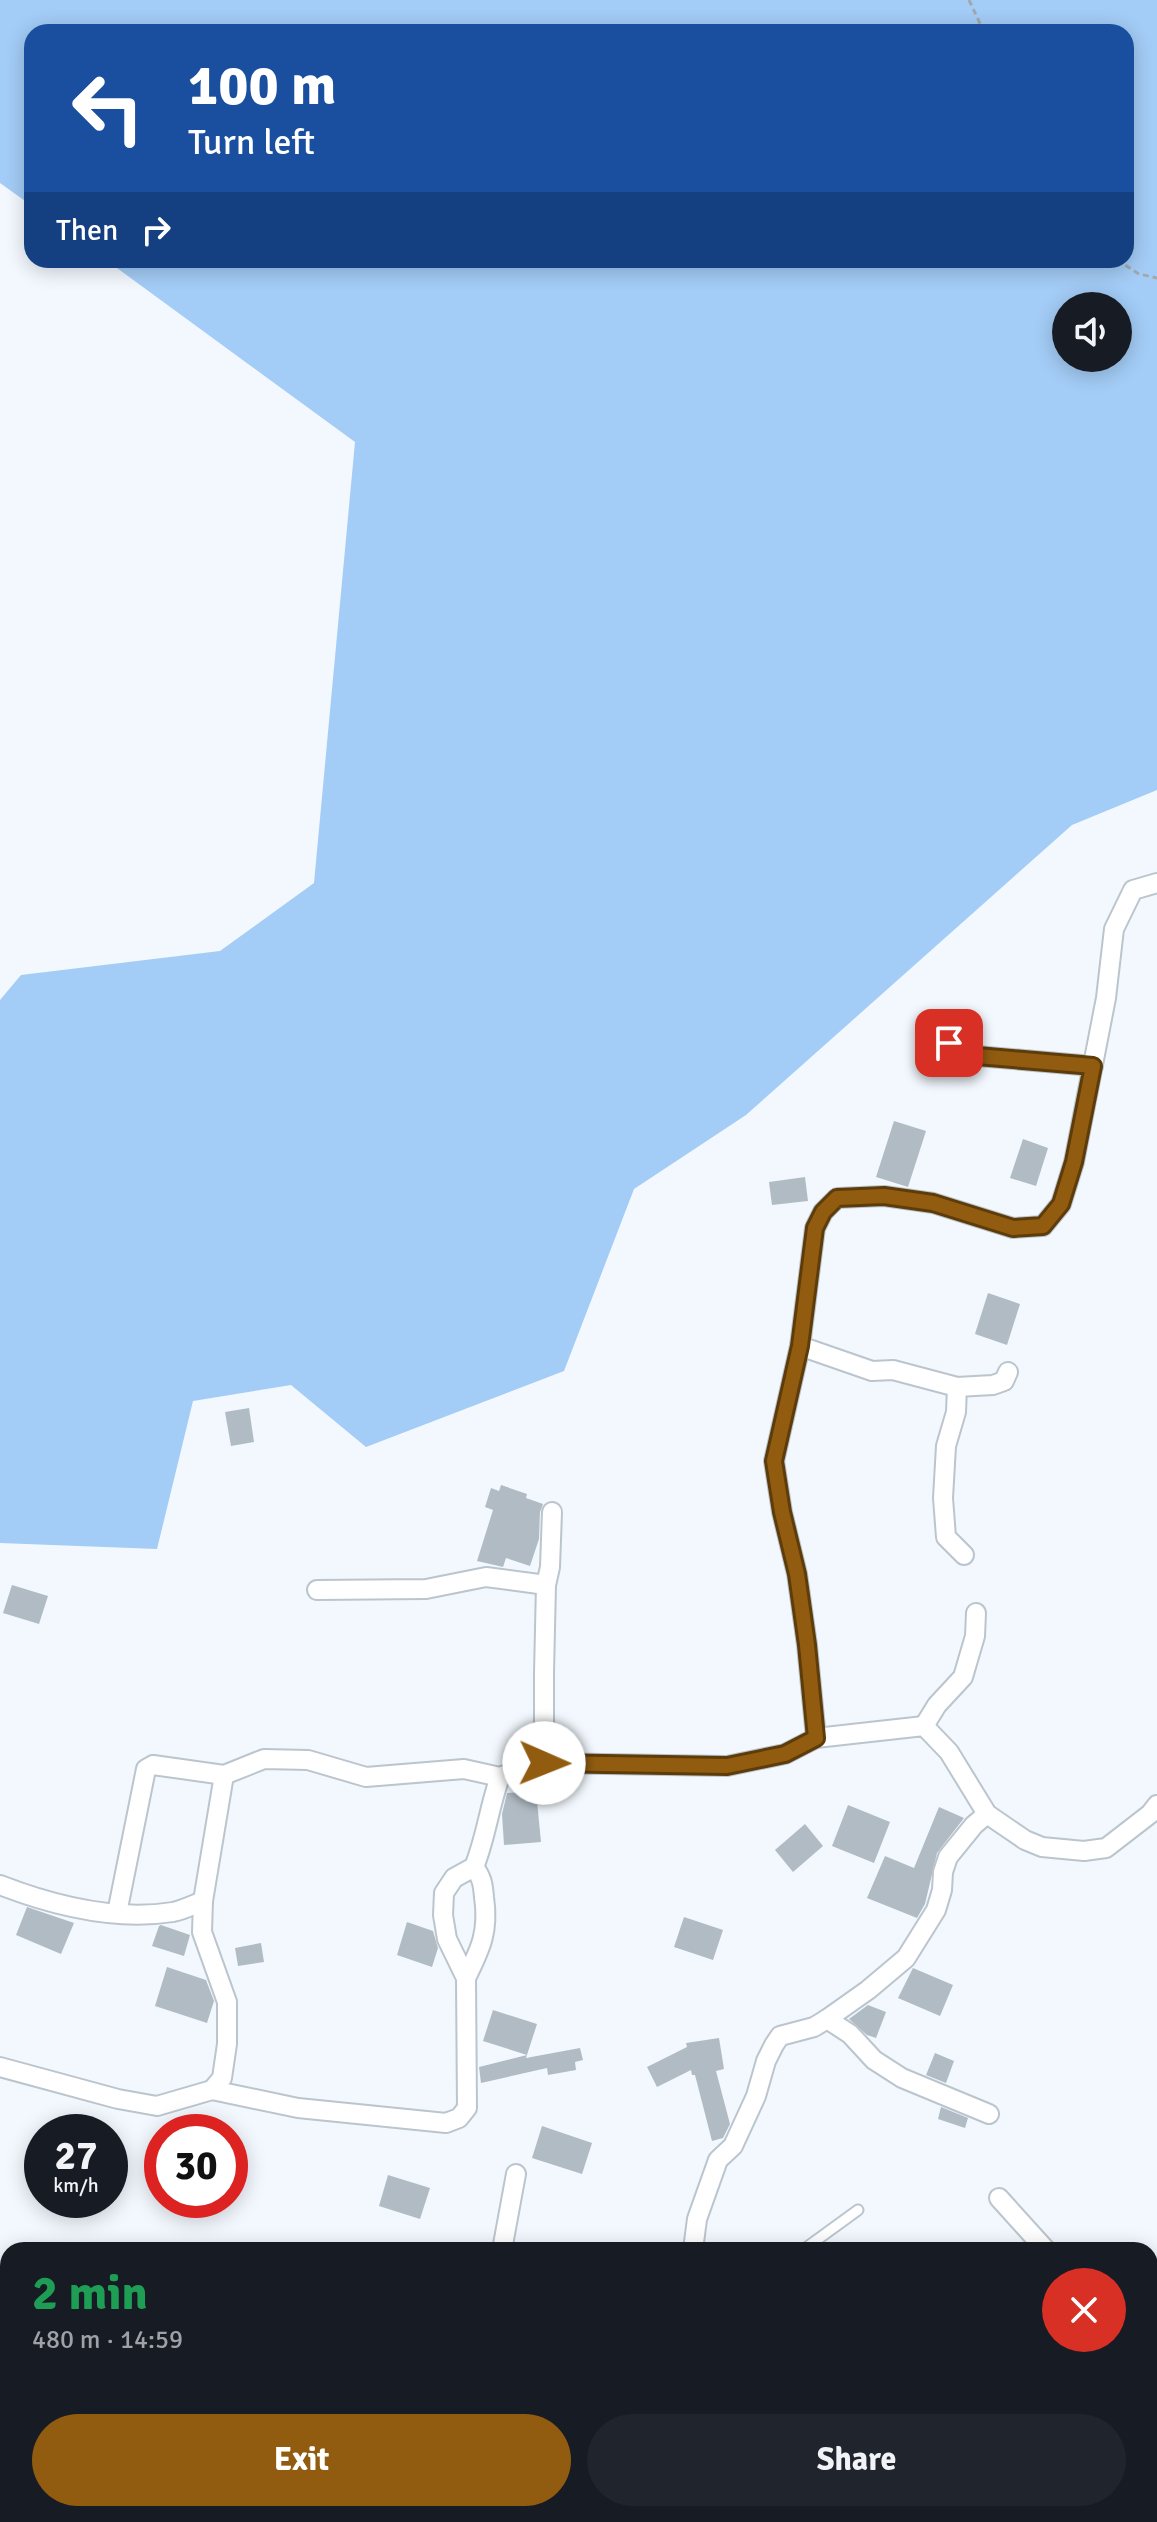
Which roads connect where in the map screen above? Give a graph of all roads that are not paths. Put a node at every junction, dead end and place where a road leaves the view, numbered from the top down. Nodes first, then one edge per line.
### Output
1 (1157, 883) edge
2 (932, 1035) dead end
3 (1093, 1066) junction
4 (800, 1346) junction
5 (1008, 1372) dead end
6 (957, 1387) junction
7 (552, 1512) dead end
8 (964, 1555) dead end
9 (546, 1585) junction
10 (317, 1590) dead end
11 (976, 1613) dead end
12 (924, 1726) junction
13 (816, 1738) junction
14 (544, 1763) junction
15 (224, 1775) junction
16 (500, 1777) junction
17 (1157, 1805) edge
18 (987, 1814) junction
19 (474, 1867) junction
20 (0, 1885) edge
21 (203, 1901) junction
22 (117, 1913) junction
23 (466, 1978) junction
24 (827, 2019) junction
25 (0, 2067) edge
26 (212, 2090) junction
27 (989, 2114) dead end
28 (516, 2174) dead end
29 (999, 2198) dead end
30 (858, 2210) dead end
31 (503, 2242) edge
32 (694, 2242) edge
33 (814, 2242) edge
34 (1039, 2242) edge

1 - 3 street
2 - 3 street
3 - 4 street
4 - 6 street
4 - 13 street
5 - 6 street
6 - 8 street
7 - 9 street
9 - 10 street
9 - 14 street
11 - 12 street
12 - 13 street
12 - 18 street
13 - 14 street
14 - 16 street
15 - 16 street
15 - 21 street
15 - 22 street
16 - 19 street
17 - 18 street
18 - 24 street
19 - 23 street
19 - 23 street
20 - 22 street
21 - 22 street
21 - 26 street
23 - 26 street
24 - 27 street
24 - 32 street
25 - 26 street
28 - 31 street
29 - 34 street
30 - 33 lane

